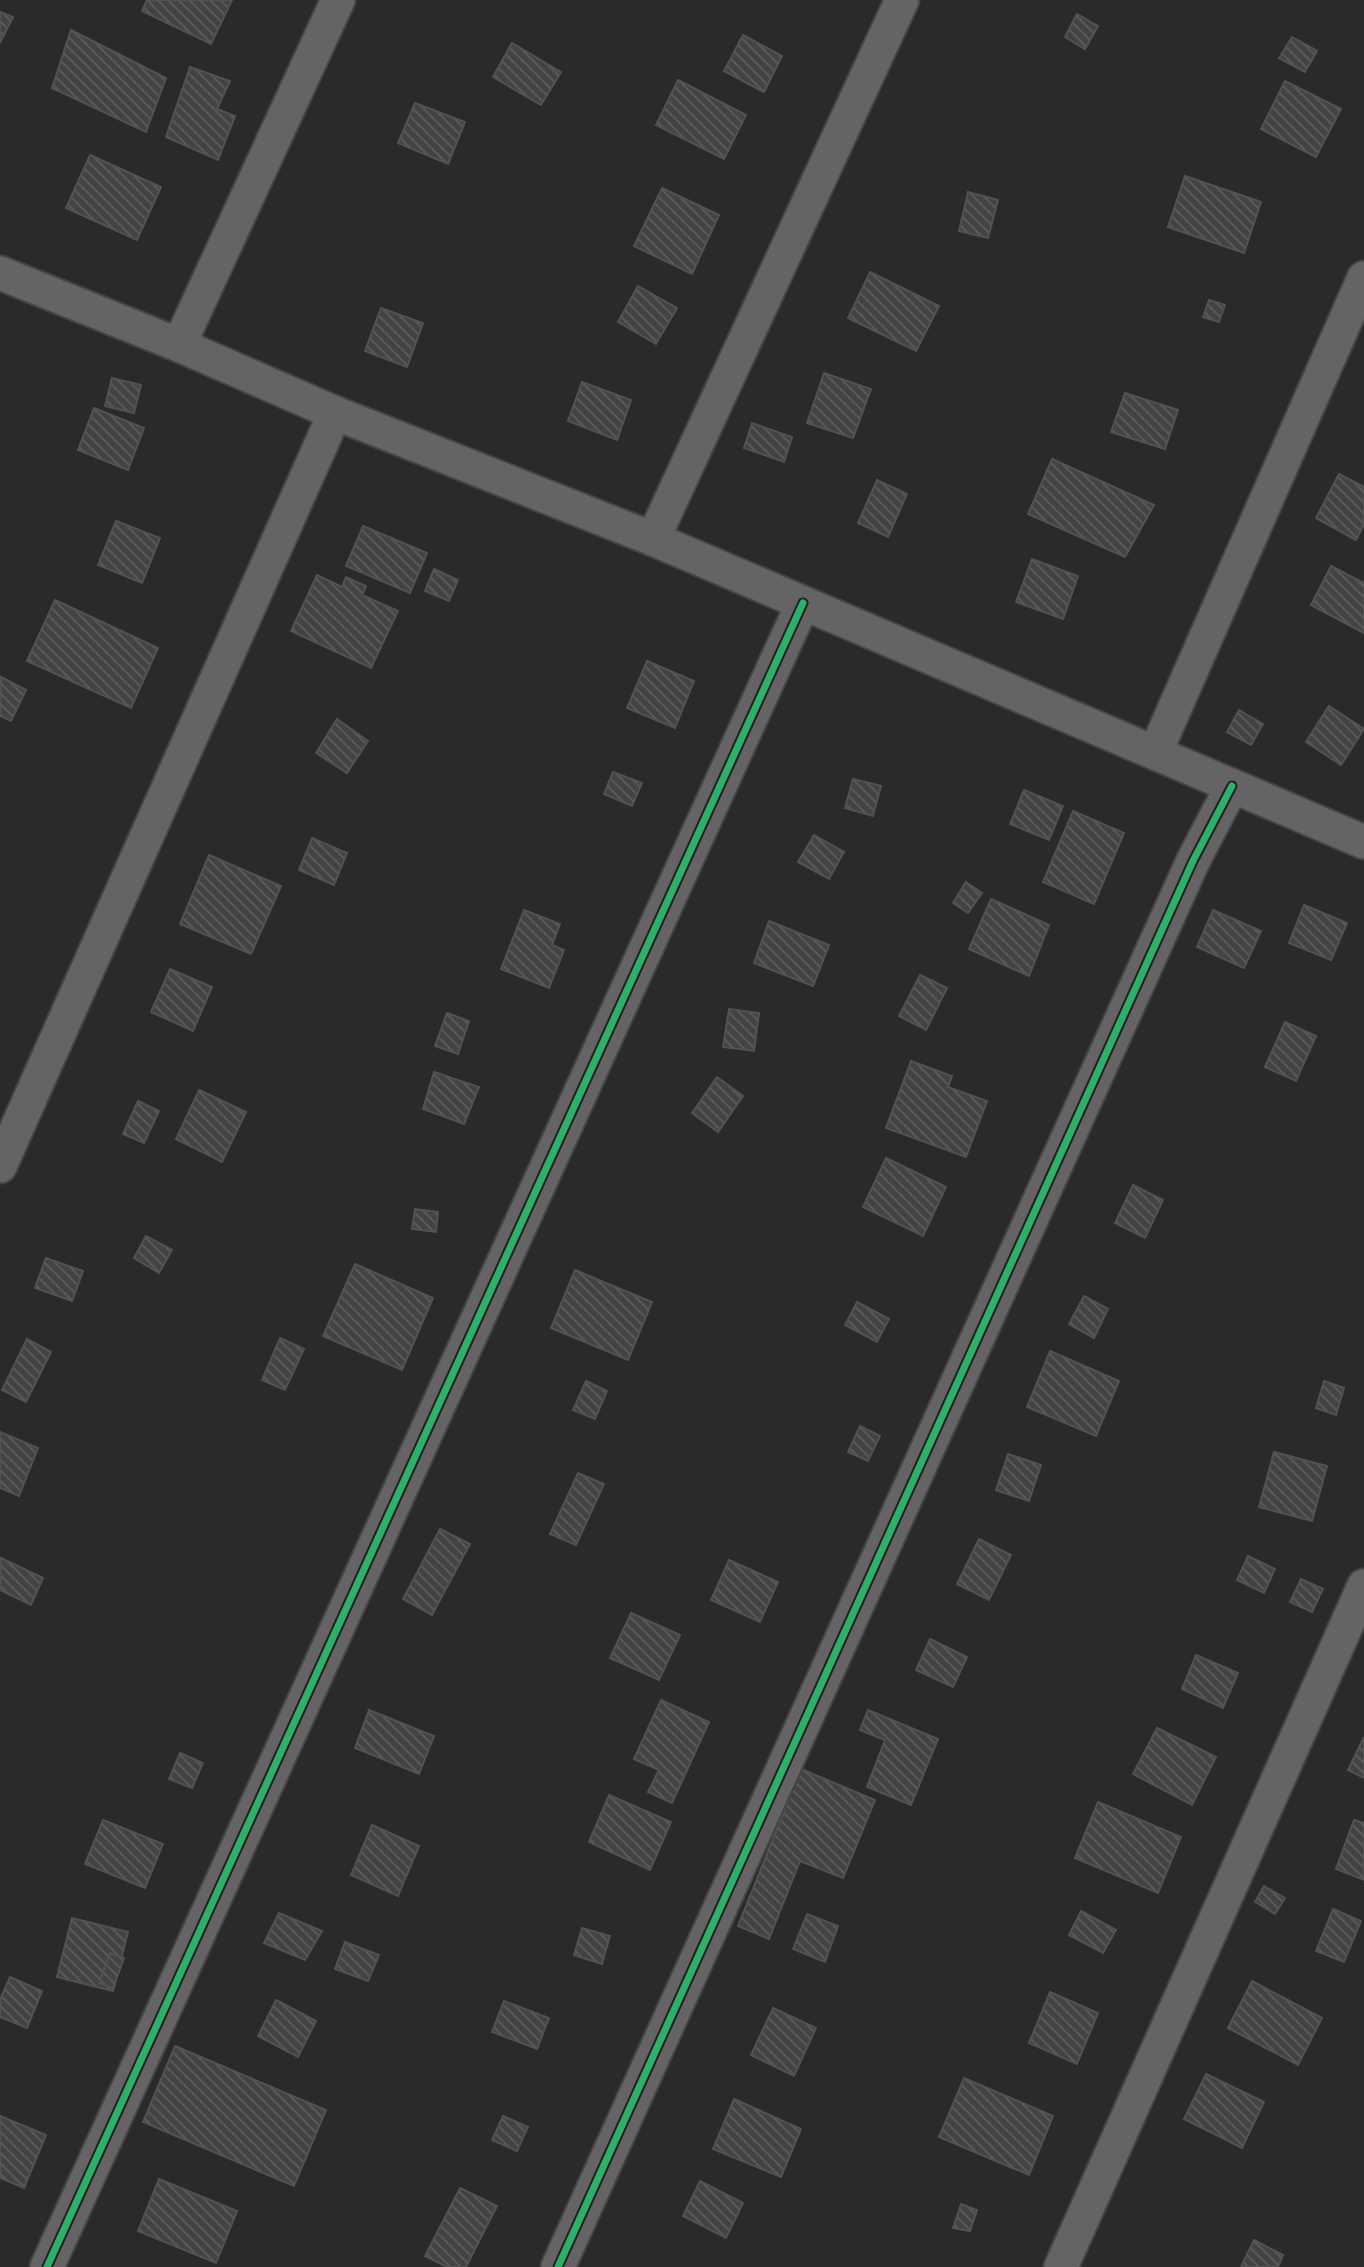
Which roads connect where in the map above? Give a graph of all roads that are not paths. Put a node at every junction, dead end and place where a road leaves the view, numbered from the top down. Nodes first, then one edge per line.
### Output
1 (338, 0) edge
2 (902, 0) edge
3 (0, 274) edge
4 (1364, 278) edge
5 (179, 345) junction
6 (335, 413) junction
7 (653, 539) junction
8 (803, 603) junction
9 (1156, 753) junction
10 (1232, 786) junction
11 (1364, 842) edge
12 (0, 1166) edge
13 (1364, 1586) edge
14 (47, 2267) edge
15 (558, 2267) edge
16 (1061, 2267) edge

1 - 5 street
2 - 7 street
3 - 5 street
4 - 9 street
5 - 6 street
6 - 7 street
6 - 12 street
7 - 8 street
8 - 9 street
8 - 14 street
9 - 10 street
10 - 11 street
10 - 15 street
13 - 16 street

